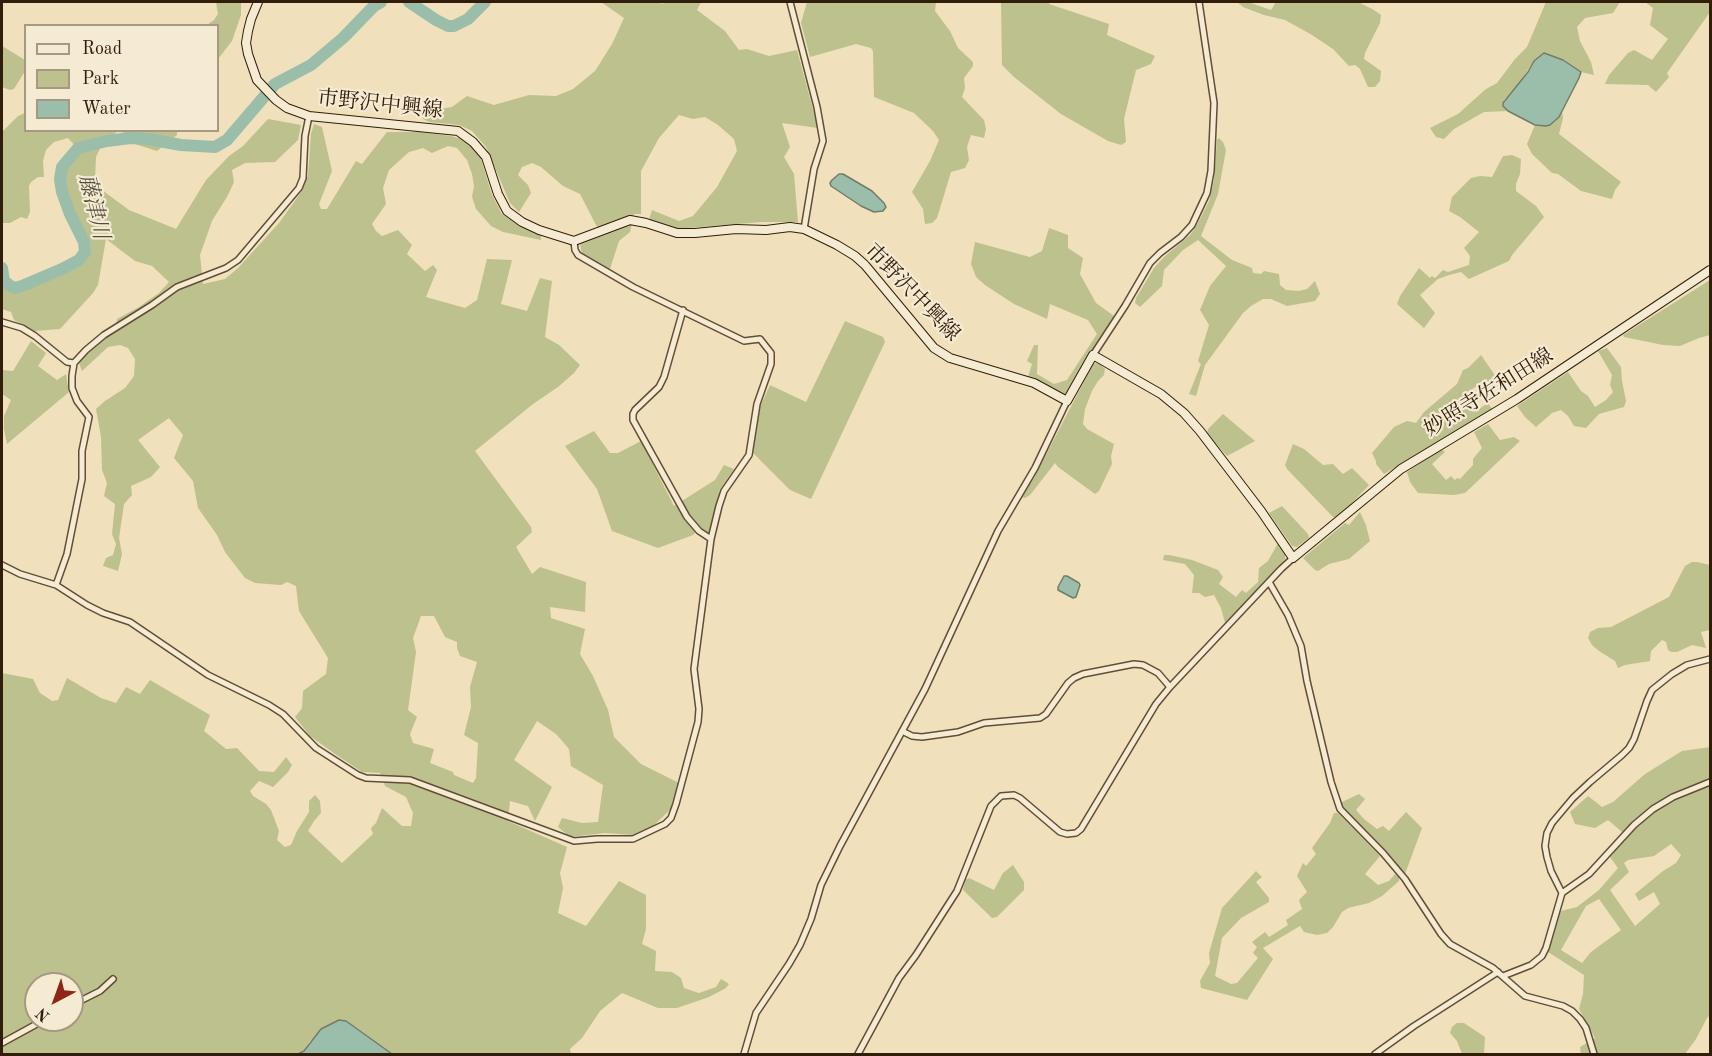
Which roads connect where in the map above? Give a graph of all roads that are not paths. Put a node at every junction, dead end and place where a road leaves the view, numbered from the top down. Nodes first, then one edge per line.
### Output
1 (258, 2) edge
2 (790, 2) edge
3 (1199, 2) edge
4 (309, 116) junction
5 (804, 229) junction
6 (574, 241) junction
7 (1710, 270) edge
8 (683, 310) junction
9 (2, 322) edge
10 (1093, 356) junction
11 (74, 363) junction
12 (1067, 401) junction
13 (711, 539) junction
14 (1293, 558) junction
15 (2, 565) edge
16 (1269, 582) junction
17 (56, 585) junction
18 (1710, 659) edge
19 (1170, 687) junction
20 (902, 731) junction
21 (1710, 782) edge
22 (1562, 893) junction
23 (1501, 974) junction
24 (113, 979) dead end
25 (84, 999) edge
26 (24, 1030) edge
27 (2, 1042) edge
28 (744, 1054) edge
29 (858, 1054) edge
30 (1375, 1054) edge
31 (1594, 1054) edge

1 - 4 main road, 市野沢中興線
2 - 5 street
3 - 10 street
4 - 6 main road, 市野沢中興線
4 - 11 street
5 - 6 main road, 市野沢中興線
5 - 12 main road, 市野沢中興線
6 - 8 street
7 - 14 main road, 妙照寺佐和田線
8 - 13 street
8 - 13 street
9 - 11 street
10 - 12 main road
10 - 14 main road
11 - 17 street
12 - 20 street
13 - 17 street
14 - 16 street
15 - 17 street
16 - 19 street
16 - 23 street
18 - 22 street
19 - 20 street
19 - 29 street
20 - 28 street
21 - 22 street
22 - 23 street
23 - 30 street
23 - 31 street
24 - 25 street
26 - 27 street

